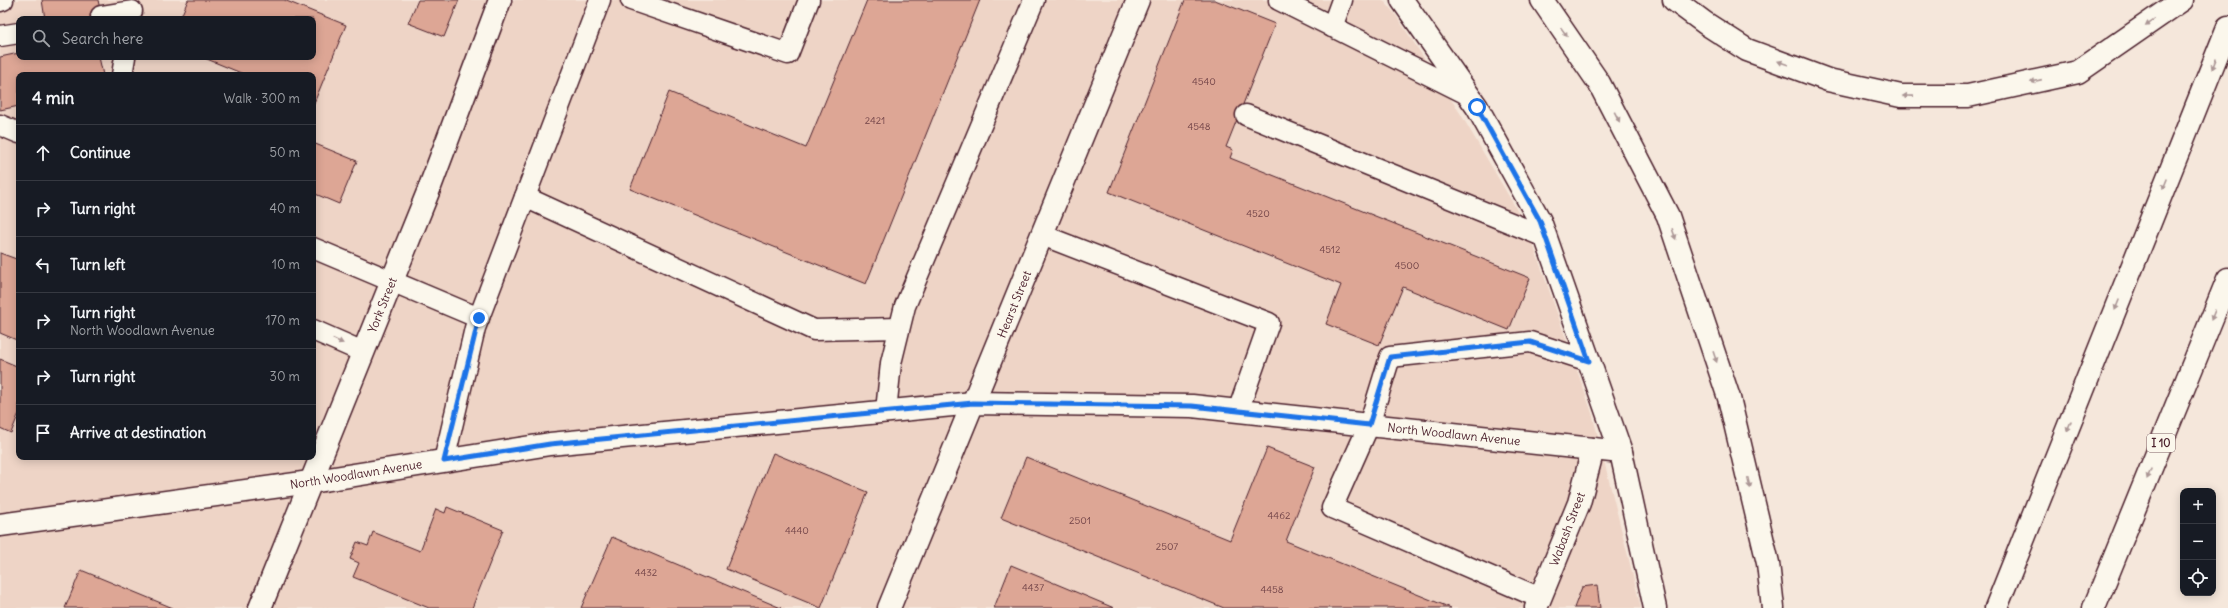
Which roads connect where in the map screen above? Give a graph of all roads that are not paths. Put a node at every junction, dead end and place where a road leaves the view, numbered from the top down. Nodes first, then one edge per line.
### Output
1 (500, 0) edge
2 (600, 0) edge
3 (631, 0) edge
4 (809, 0) edge
5 (1034, 0) edge
6 (1138, 0) edge
7 (1342, 0) edge
8 (1402, 0) edge
9 (1542, 0) edge
10 (1674, 0) edge
11 (2182, 0) edge
12 (1284, 1) edge
13 (131, 10) edge
14 (101, 16) dead end
15 (1332, 27) junction
16 (2228, 28) edge
17 (16, 33) edge
18 (0, 36) edge
19 (125, 60) edge
20 (123, 72) edge
21 (1469, 95) junction
22 (1246, 115) dead end
23 (0, 125) edge
24 (16, 132) edge
25 (525, 197) junction
26 (1042, 235) junction
27 (1545, 237) junction
28 (316, 249) edge
29 (2228, 279) edge
30 (392, 280) junction
31 (479, 318) junction
32 (899, 328) junction
33 (316, 331) edge
34 (363, 352) junction
35 (1589, 361) junction
36 (973, 403) junction
37 (1238, 411) junction
38 (886, 412) junction
39 (1369, 425) junction
40 (1593, 449) junction
41 (1621, 452) junction
42 (444, 461) junction
43 (310, 482) junction
44 (0, 525) edge
45 (1538, 603) edge
46 (260, 608) edge
47 (889, 608) edge
48 (1655, 608) edge
49 (1773, 608) edge
50 (1996, 608) edge
51 (2094, 608) edge

1 - 30 main road, York Street
2 - 25 lane
3 - 4 lane
5 - 32 lane
6 - 26 main road, Hearst Street
7 - 15 lane
8 - 21 main road
9 -> 49 main road
11 -> 10 main road
12 - 15 lane
13 - 14 lane
15 - 21 lane
16 -> 50 main road
17 - 18 lane
19 - 20 lane
21 - 27 main road
22 - 27 lane
23 - 24 lane
25 - 31 lane
25 - 32 lane
26 - 36 main road, Hearst Street
26 - 37 lane
27 - 35 main road
28 - 30 lane
29 -> 51 main road, I 10
30 - 31 lane
30 - 34 main road, York Street
31 - 42 lane
32 - 38 lane
33 -> 34 lane
34 - 43 main road, York Street
35 - 39 lane
35 - 41 main road
36 - 37 main road, North Woodlawn Avenue
36 - 38 main road, North Woodlawn Avenue
36 - 47 main road, Hearst Street
37 - 39 main road, North Woodlawn Avenue
38 - 42 main road, North Woodlawn Avenue
39 - 40 main road, North Woodlawn Avenue
39 - 45 lane
40 - 41 main road, North Woodlawn Avenue
40 - 45 main road, Wabash Street
41 - 48 main road
42 - 43 main road, North Woodlawn Avenue
43 - 44 main road, North Woodlawn Avenue
43 - 46 main road, York Street

